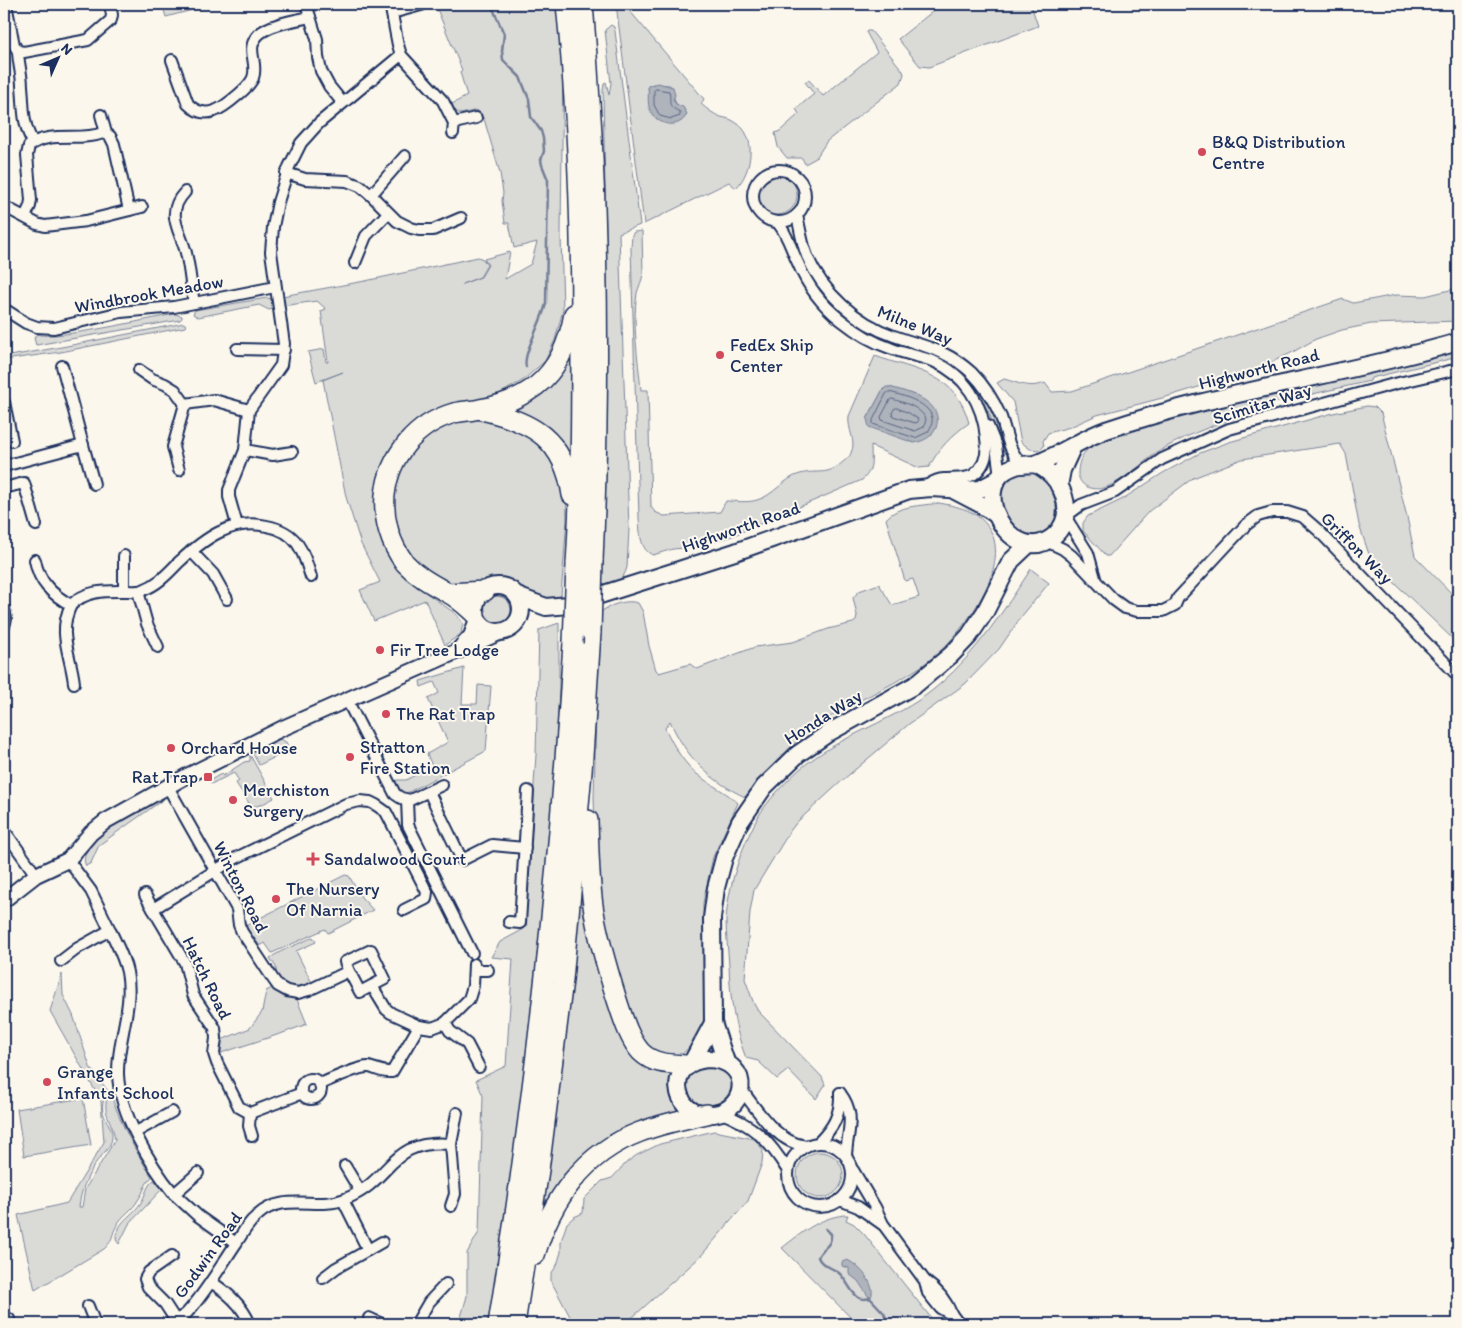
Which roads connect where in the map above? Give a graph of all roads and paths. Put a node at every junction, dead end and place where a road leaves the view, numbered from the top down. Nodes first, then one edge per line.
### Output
1 (6, 4) edge
2 (110, 4) edge
3 (306, 4) edge
4 (566, 4) edge
5 (583, 4) edge
6 (421, 5) dead end
7 (391, 8) edge
8 (310, 16) junction
9 (18, 51) junction
10 (402, 55) junction
11 (172, 60) dead end
12 (342, 102) junction
13 (101, 115) dead end
14 (476, 118) dead end
15 (106, 133) junction
16 (33, 142) junction
17 (405, 156) dead end
18 (286, 173) junction
19 (185, 192) dead end
20 (371, 195) junction
21 (142, 207) dead end
22 (4, 208) edge
23 (129, 210) junction
24 (388, 213) junction
25 (797, 215) junction
26 (25, 217) junction
27 (461, 218) dead end
28 (778, 223) junction
29 (355, 263) dead end
30 (581, 281) junction
31 (276, 287) junction
32 (194, 303) junction
33 (4, 309) edge
34 (1458, 342) edge
35 (237, 349) dead end
36 (284, 350) junction
37 (62, 366) dead end
38 (1458, 369) edge
39 (139, 370) dead end
40 (4, 402) edge
41 (185, 404) junction
42 (480, 409) junction
43 (249, 410) junction
44 (985, 421) junction
45 (7, 430) edge
46 (12, 441) dead end
47 (83, 445) junction
48 (1073, 446) junction
49 (245, 450) junction
50 (292, 452) dead end
51 (1029, 465) junction
52 (4, 466) edge
53 (179, 470) dead end
54 (999, 478) junction
55 (94, 484) dead end
56 (4, 488) edge
57 (920, 488) junction
58 (948, 488) junction
59 (1061, 490) junction
60 (1088, 502) junction
61 (997, 515) junction
62 (1066, 517) junction
63 (36, 524) dead end
64 (238, 525) junction
65 (1007, 531) junction
66 (578, 533) junction
67 (1046, 541) junction
68 (1029, 544) junction
69 (191, 552) junction
70 (124, 556) dead end
71 (35, 560) dead end
72 (585, 562) junction
73 (1007, 568) junction
74 (311, 577) dead end
75 (1095, 579) junction
76 (124, 591) junction
77 (484, 591) junction
78 (138, 592) junction
79 (448, 593) junction
80 (517, 596) junction
81 (227, 599) dead end
82 (70, 605) junction
83 (546, 607) junction
84 (4, 610) edge
85 (476, 616) junction
86 (516, 624) junction
87 (4, 626) edge
88 (501, 632) junction
89 (158, 647) dead end
90 (455, 651) junction
91 (1458, 676) edge
92 (74, 683) dead end
93 (347, 700) junction
94 (582, 772) junction
95 (442, 785) dead end
96 (168, 787) junction
97 (528, 791) dead end
98 (429, 792) junction
99 (407, 800) junction
100 (4, 830) edge
101 (525, 848) junction
102 (68, 860) junction
103 (216, 871) junction
104 (36, 875) junction
105 (145, 895) dead end
106 (4, 900) edge
107 (153, 909) junction
108 (404, 910) dead end
109 (510, 922) dead end
110 (110, 930) junction
111 (61, 961) dead end
112 (473, 962) junction
113 (488, 970) dead end
114 (349, 971) junction
115 (372, 986) junction
116 (445, 1023) junction
117 (714, 1023) junction
118 (419, 1026) junction
119 (726, 1062) junction
120 (690, 1064) junction
121 (479, 1067) dead end
122 (741, 1089) junction
123 (172, 1112) dead end
124 (250, 1113) junction
125 (457, 1113) dead end
126 (713, 1113) junction
127 (136, 1132) junction
128 (252, 1136) dead end
129 (818, 1143) junction
130 (451, 1144) junction
131 (806, 1146) junction
132 (846, 1156) junction
133 (346, 1166) dead end
134 (851, 1167) junction
135 (788, 1171) junction
136 (198, 1174) dead end
137 (360, 1191) junction
138 (174, 1194) junction
139 (343, 1200) junction
140 (840, 1200) junction
141 (451, 1206) dead end
142 (882, 1224) junction
143 (236, 1242) junction
144 (382, 1242) dead end
145 (368, 1250) junction
146 (172, 1256) dead end
147 (323, 1278) dead end
148 (211, 1282) junction
149 (446, 1284) dead end
150 (88, 1306) dead end
151 (369, 1318) dead end
152 (516, 1318) edge
153 (173, 1322) edge
154 (94, 1324) edge
155 (250, 1324) edge
156 (382, 1324) edge
157 (416, 1324) edge
158 (498, 1324) edge
159 (960, 1324) edge

1 - 9 street
2 - 9 street
3 - 8 street
4 - 30 highway
5 - 72 highway
6 - 7 street
7 - 10 street
8 - 11 street
8 - 12 street
9 - 16 street
10 - 12 street
10 - 14 street
12 - 18 street
13 - 15 street
15 - 16 street
15 - 23 street
16 - 26 street
17 - 20 street
18 - 20 street
18 - 31 street
19 - 32 street
20 - 24 street
21 - 23 street
22 - 26 street
23 - 26 street
24 - 27 street
24 - 29 street
25 - 28 street
25 - 28 street
25 - 51 street, Milne Way
28 - 44 street, Milne Way
30 - 42 highway
30 - 66 highway
31 - 32 street, Windbrook Meadow
31 - 36 street
32 - 33 street, Windbrook Meadow
34 - 48 main road, Highworth Road
35 - 36 street
36 - 43 street
37 - 47 street
38 - 60 street, Scimitar Way
39 - 41 street
40 - 45 street
41 - 43 street
41 - 53 street
42 - 66 highway
42 - 79 highway
43 - 49 street
44 - 54 street, Milne Way
44 - 57 street, Milne Way
45 - 46 street
47 - 52 street
47 - 55 street
48 - 51 main road, Highworth Road
48 - 59 main road
49 - 50 street
49 - 64 street
51 - 54 main road
51 - 59 main road
54 - 58 main road, Highworth Road
54 - 61 main road
56 - 63 street
57 - 58 main road, Highworth Road
57 - 83 main road, Highworth Road
58 - 61 main road, Highworth Road
59 - 60 street
59 - 62 main road
60 - 62 street, Scimitar Way
61 - 65 main road
62 - 67 main road
62 - 75 street, Griffon Way
64 - 69 street
64 - 74 street
65 - 68 main road
65 - 73 main road, Honda Way
66 - 72 highway
67 - 68 main road
67 - 75 street, Griffon Way
68 - 73 main road, Honda Way
69 - 78 street
69 - 81 street
70 - 76 street
71 - 82 street
72 - 94 highway, bridge
72 - 158 highway, bridge
73 - 117 main road, Honda Way
75 - 91 street, Griffon Way
76 - 78 street
76 - 82 street
77 - 79 highway
77 - 80 main road
77 - 85 main road
78 - 89 street
79 - 85 highway
80 - 83 main road, Highworth Road
80 - 86 main road
82 - 92 street
83 - 86 main road, Highworth Road
84 - 87 street
85 - 88 main road
85 - 90 main road
86 - 88 main road
88 - 90 main road
90 - 93 main road
93 - 96 main road
93 - 99 street
94 - 120 highway
94 - 152 highway
95 - 98 street
96 - 102 main road
96 - 103 street, Winton Road
97 - 101 street
98 - 99 street
98 - 101 street
99 - 112 street
100 - 104 street
101 - 109 street
102 - 104 main road
102 - 110 street
103 - 107 street
103 - 108 street
103 - 114 street, Winton Road
104 - 106 main road
105 - 107 street, Hatch Road
107 - 124 street, Hatch Road
110 - 111 street
110 - 127 street
112 - 113 street
112 - 116 street
114 - 115 street
114 - 115 street
115 - 118 street
116 - 118 street
116 - 121 street
117 - 119 main road, Honda Way
117 - 120 main road
118 - 124 street
119 - 120 main road
119 - 122 main road
120 - 126 main road
122 - 126 main road
122 - 131 street
123 - 127 street
124 - 128 street
125 - 130 street
126 - 135 street
126 - 152 highway
127 - 138 street
129 - 131 street
129 - 132 street
129 - 132 street
130 - 137 street, Godwin Road
130 - 141 street
131 - 135 street
132 - 134 street
133 - 137 street
134 - 140 street
134 - 142 street
135 - 140 street
136 - 138 street
137 - 139 street, Godwin Road
138 - 143 street
139 - 143 street, Godwin Road
139 - 145 street
140 - 142 street
142 - 159 street
143 - 148 street, Godwin Road
144 - 145 street
145 - 147 street
146 - 153 street
148 - 153 street, Godwin Road
148 - 155 street
149 - 157 street
150 - 154 street
151 - 156 street

